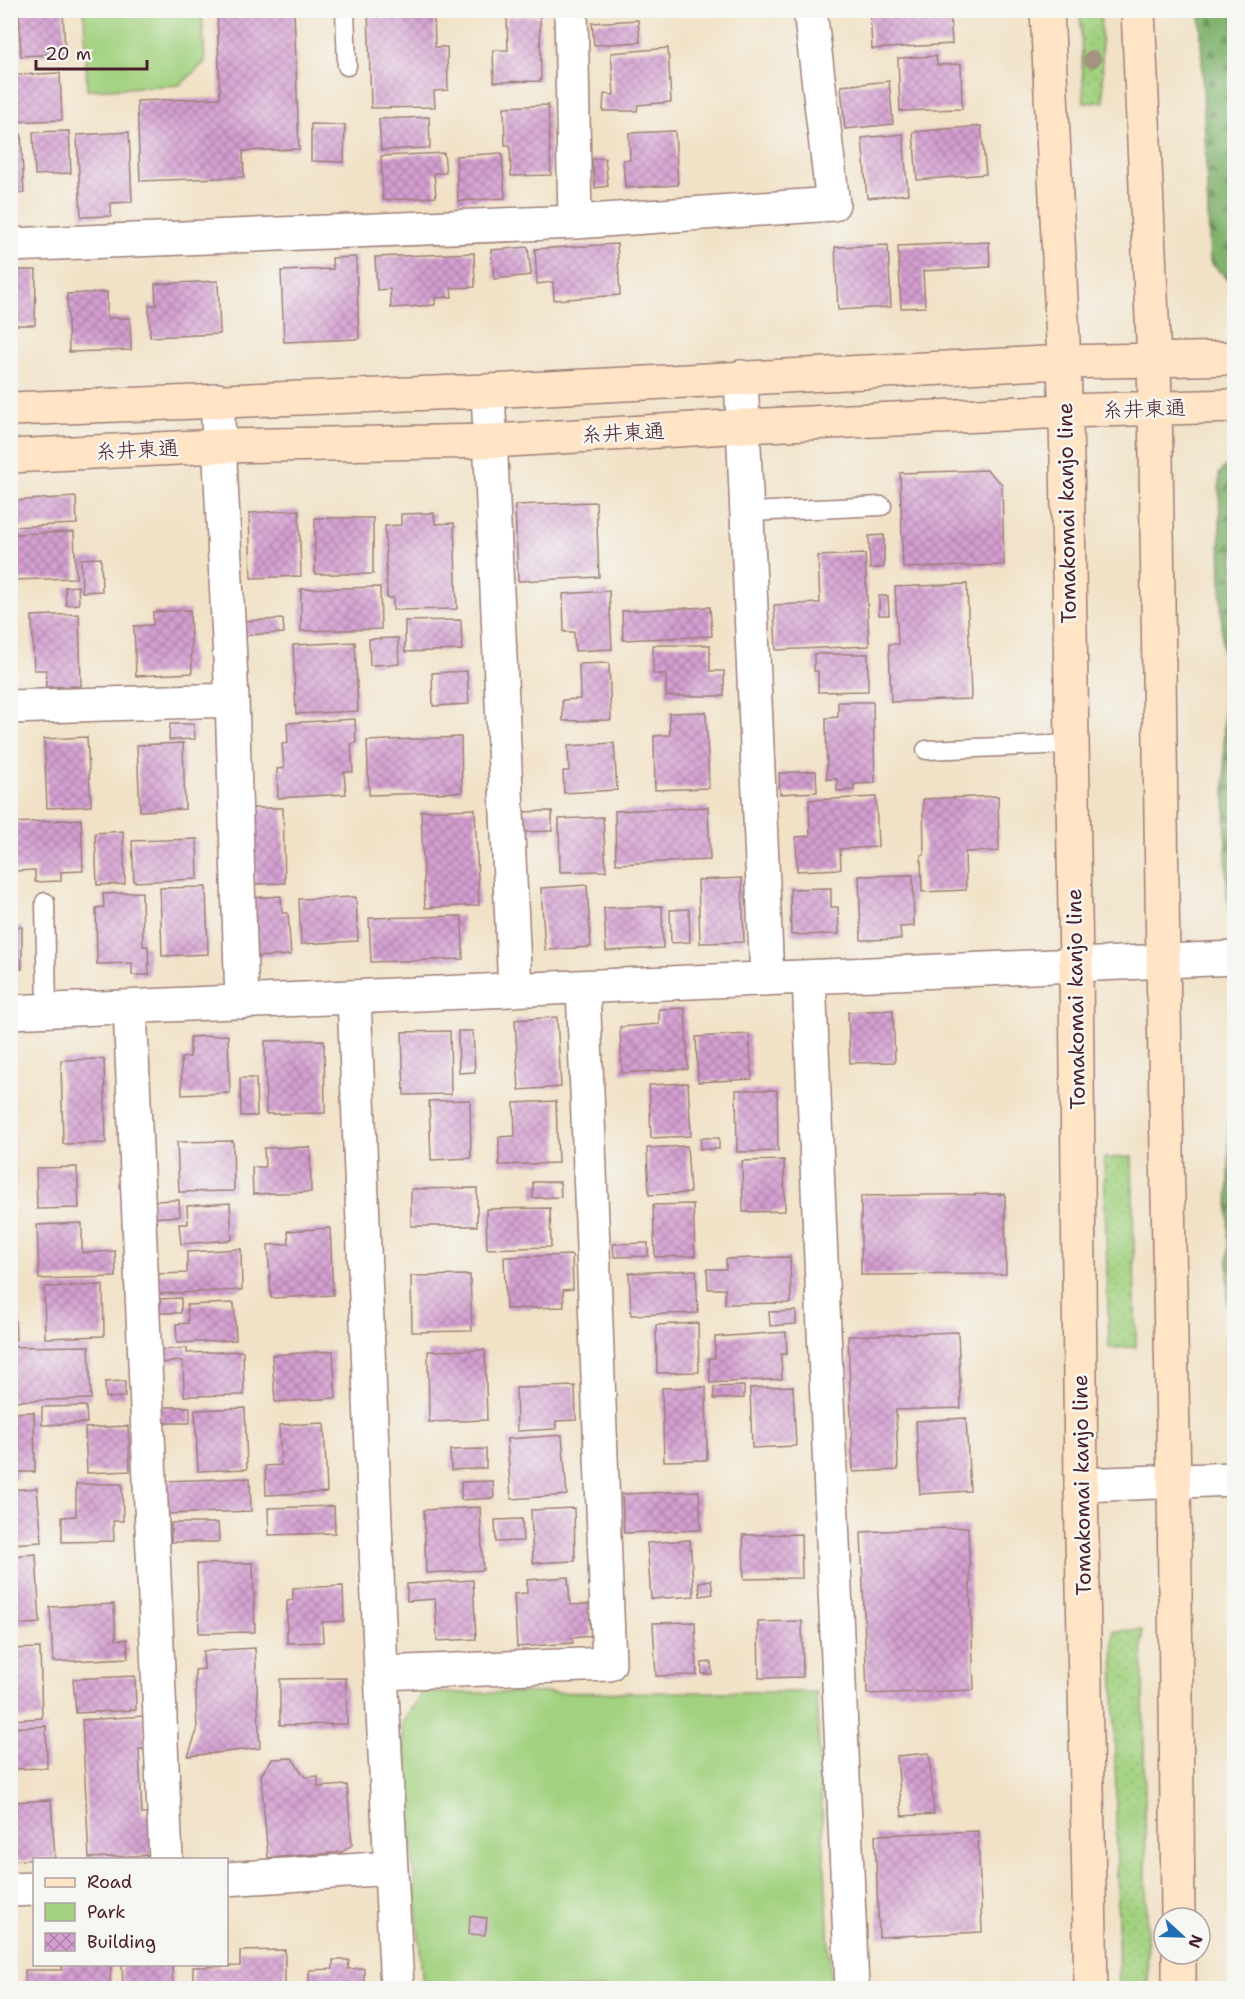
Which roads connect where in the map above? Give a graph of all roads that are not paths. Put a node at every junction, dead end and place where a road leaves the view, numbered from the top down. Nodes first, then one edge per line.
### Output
1 (345, 10) edge
2 (571, 10) edge
3 (810, 10) edge
4 (1047, 10) edge
5 (1138, 10) edge
6 (347, 66) dead end
7 (575, 222) junction
8 (10, 245) edge
9 (1234, 358) edge
10 (1154, 361) junction
11 (1064, 362) junction
12 (741, 376) junction
13 (488, 391) junction
14 (217, 400) junction
15 (1234, 406) edge
16 (10, 408) edge
17 (1155, 410) junction
18 (1065, 411) junction
19 (744, 426) junction
20 (491, 441) junction
21 (219, 446) junction
22 (10, 456) edge
23 (882, 506) dead end
24 (747, 512) junction
25 (232, 700) junction
26 (10, 706) edge
27 (1072, 744) junction
28 (926, 750) dead end
29 (45, 902) dead end
30 (1234, 958) edge
31 (1163, 962) junction
32 (1076, 966) junction
33 (809, 977) junction
34 (767, 979) junction
35 (583, 987) junction
36 (516, 990) junction
37 (354, 997) junction
38 (242, 1002) junction
39 (130, 1007) junction
40 (47, 1010) junction
41 (10, 1012) edge
42 (1234, 1479) edge
43 (1174, 1480) junction
44 (1081, 1485) junction
45 (381, 1673) junction
46 (166, 1858) edge
47 (391, 1868) junction
48 (228, 1879) edge
49 (33, 1889) edge
50 (10, 1890) edge
51 (1178, 1906) edge
52 (1179, 1966) edge
53 (397, 1989) edge
54 (852, 1989) edge
55 (1091, 1989) edge
56 (1179, 1989) edge

1 - 6 lane
2 - 7 street
3 - 7 street
4 - 11 main road, Tomakomai kanjo line
5 - 10 main road
7 - 8 street
9 - 10 main road
10 - 11 main road
10 - 17 main road
11 - 12 main road
11 - 18 main road, Tomakomai kanjo line
12 - 13 main road
12 - 19 street
13 - 14 main road
13 - 20 street
14 - 16 main road
14 - 21 street
15 - 17 main road, 糸井東通
17 - 18 main road, 糸井東通
17 - 31 main road
18 - 19 main road, 糸井東通
18 - 27 main road, Tomakomai kanjo line
19 - 20 main road, 糸井東通
19 - 24 street
20 - 21 main road, 糸井東通
20 - 36 street
21 - 22 main road, 糸井東通
21 - 25 street
23 - 24 lane
24 - 34 street
25 - 26 street
25 - 38 street
27 - 28 lane
27 - 32 main road, Tomakomai kanjo line
29 - 40 lane
30 - 31 street
31 - 32 street
31 - 43 main road
32 - 33 street
32 - 44 main road, Tomakomai kanjo line
33 - 34 street
33 - 54 street
34 - 35 street
35 - 36 street
35 - 45 street
36 - 37 street
37 - 38 street
37 - 45 street
38 - 39 street
39 - 40 street
39 - 46 street
40 - 41 street
42 - 43 street
43 - 44 street
43 - 51 main road
44 - 55 main road, Tomakomai kanjo line
45 - 47 street
47 - 48 street
47 - 53 street
49 - 50 street
52 - 56 main road

